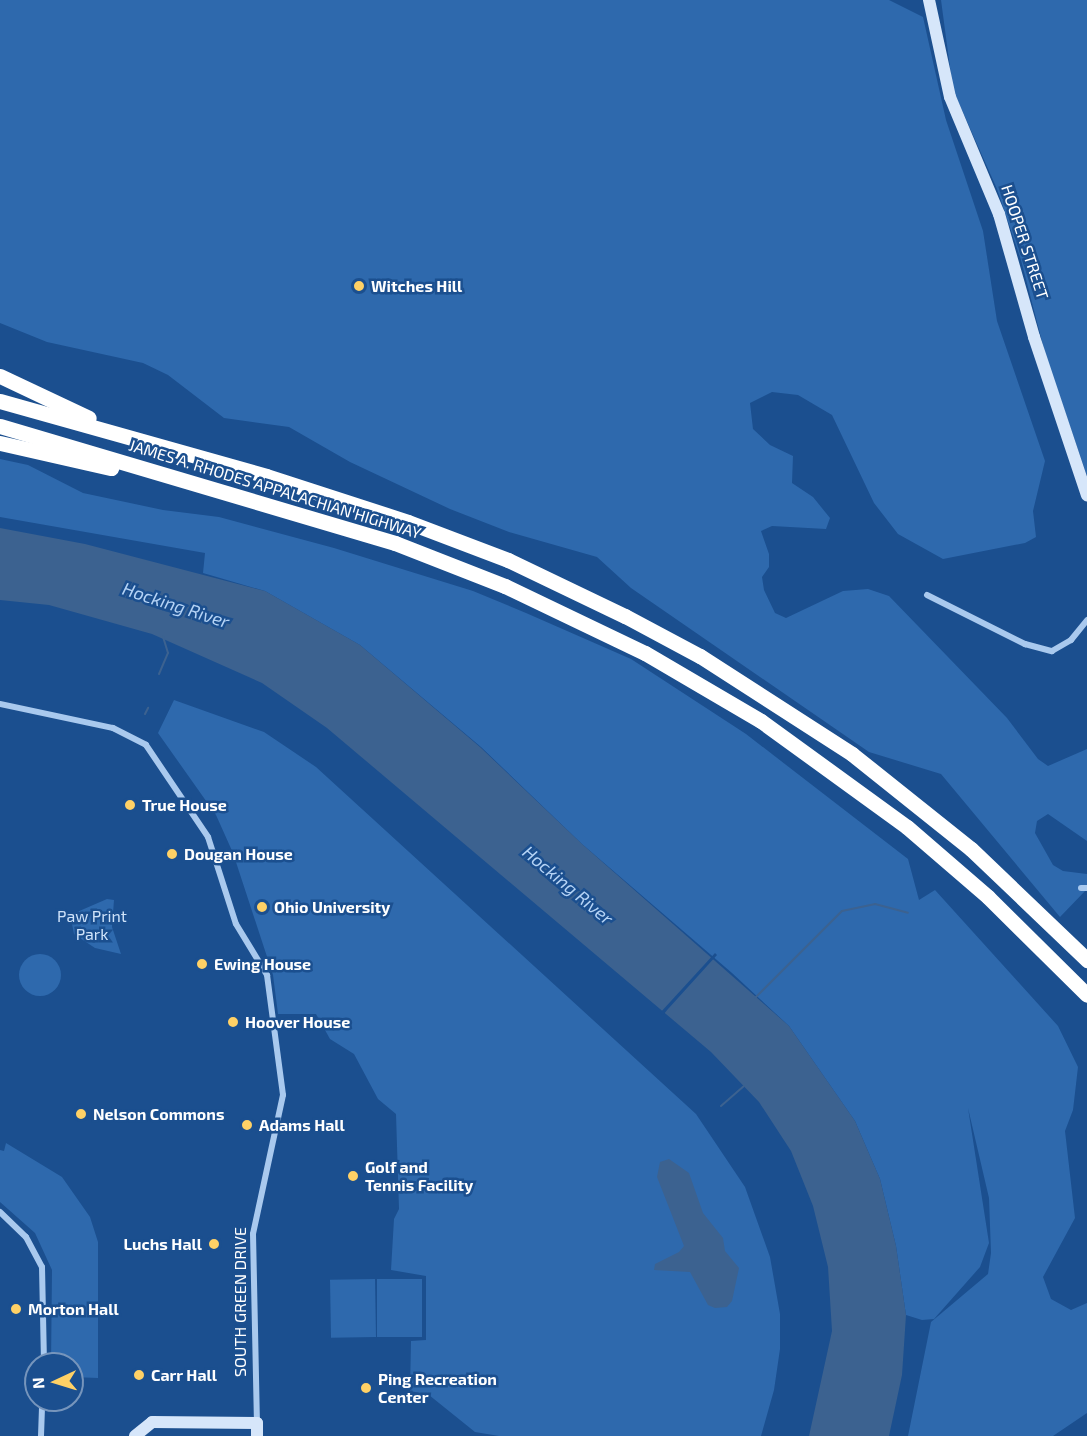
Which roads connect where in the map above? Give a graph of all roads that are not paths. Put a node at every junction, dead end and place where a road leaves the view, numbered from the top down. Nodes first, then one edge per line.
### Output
1 (929, 0) edge
2 (0, 376) edge
3 (0, 400) edge
4 (0, 426) edge
5 (133, 437) junction
6 (0, 443) edge
7 (158, 475) junction
8 (1087, 495) edge
9 (927, 595) dead end
10 (1087, 620) edge
11 (0, 704) edge
12 (1087, 960) edge
13 (1087, 995) edge
14 (0, 1212) edge
15 (44, 1352) edge
16 (42, 1412) edge
17 (257, 1430) edge
18 (41, 1436) edge
19 (135, 1436) edge

1 - 8 street, HOOPER STREET
2 - 5 highway
3 - 5 highway, JAMES A. RHODES APPALACHIAN HIGHWAY
4 - 7 highway, JAMES A. RHODES APPALACHIAN HIGHWAY
5 - 12 highway, JAMES A. RHODES APPALACHIAN HIGHWAY
6 - 7 highway
7 - 13 highway, JAMES A. RHODES APPALACHIAN HIGHWAY
9 - 10 street
11 - 17 street, SOUTH GREEN DRIVE
14 - 15 street
16 - 18 street
17 - 19 street

